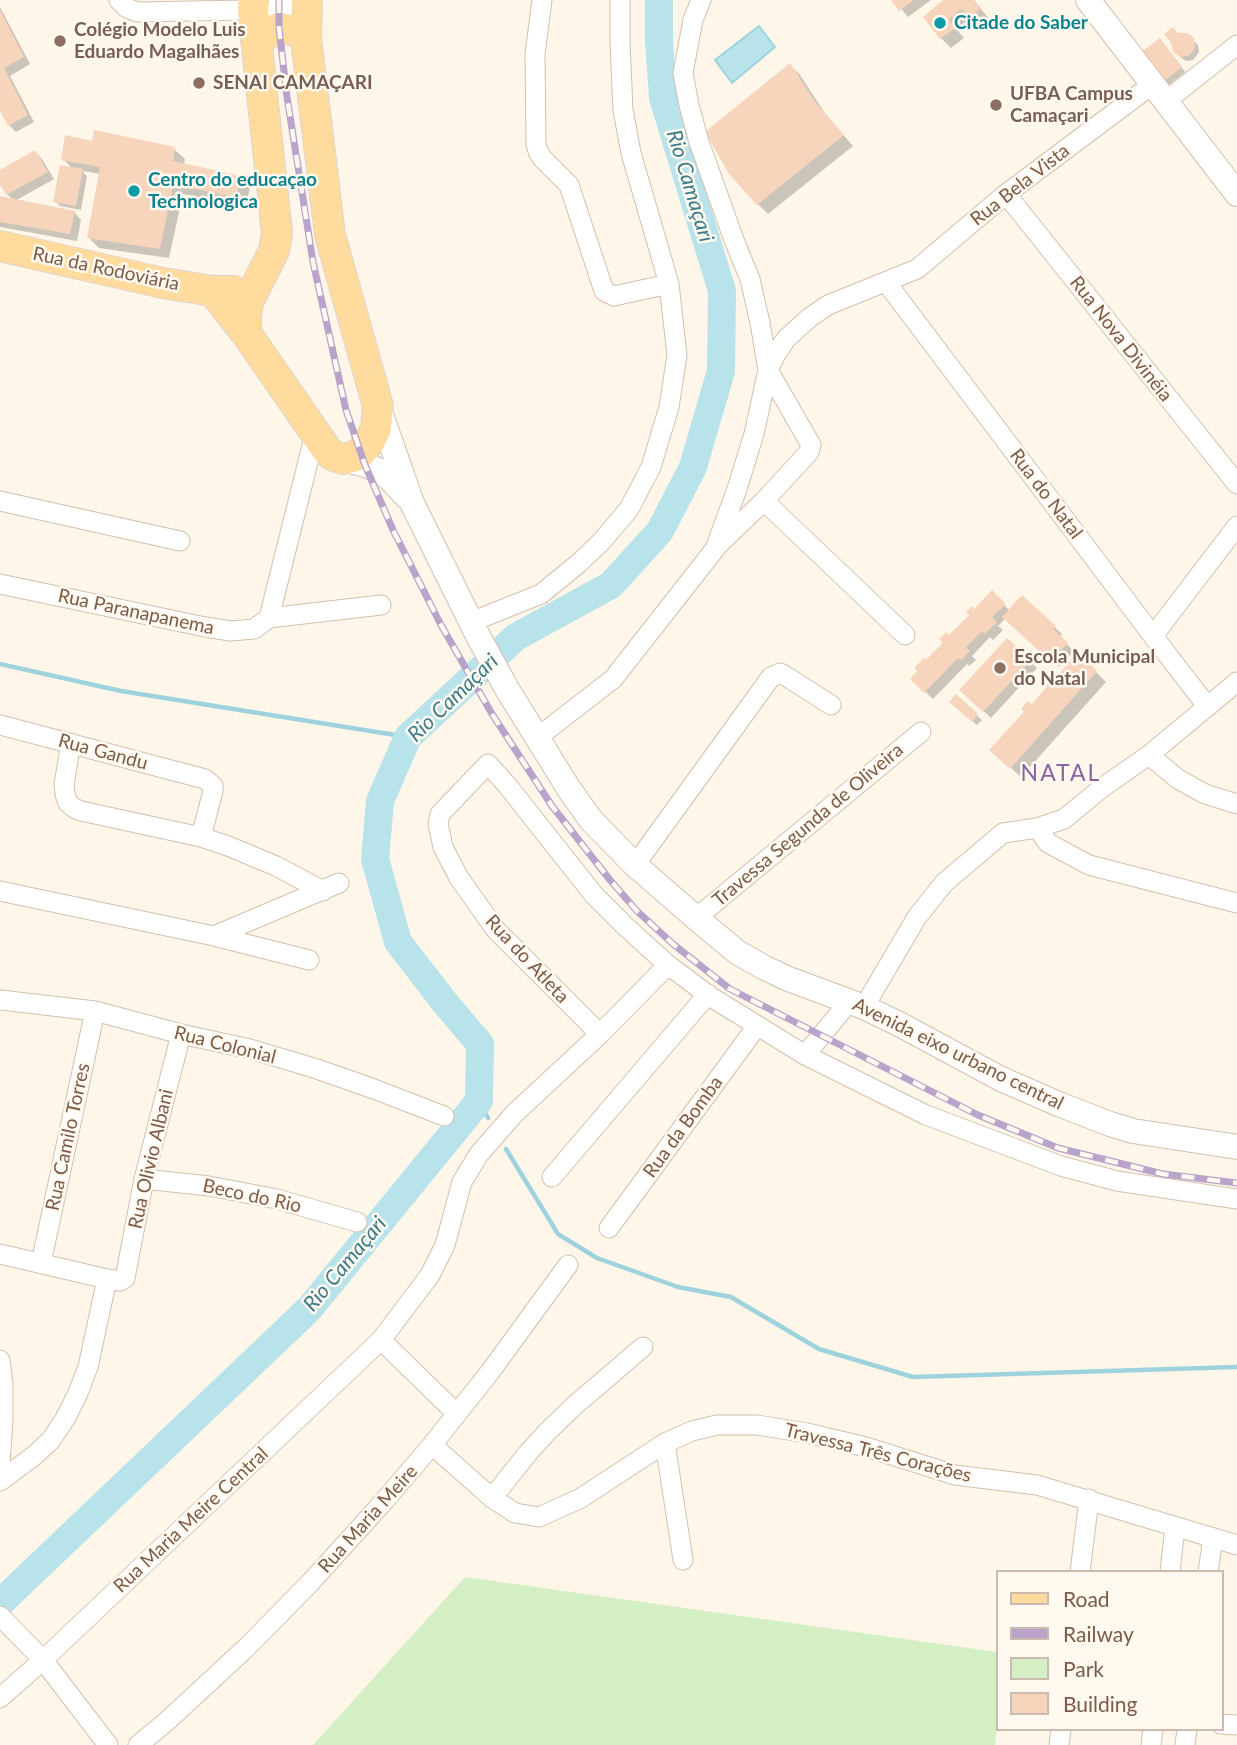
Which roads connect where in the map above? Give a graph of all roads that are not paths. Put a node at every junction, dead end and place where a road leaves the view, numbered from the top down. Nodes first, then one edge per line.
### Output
1 (119, 0) edge
2 (542, 0) edge
3 (620, 0) edge
4 (701, 0) edge
5 (1088, 0) edge
6 (307, 3) edge
7 (253, 5) edge
8 (306, 39) junction
9 (257, 44) junction
10 (1237, 45) edge
11 (1159, 93) junction
12 (1006, 194) junction
13 (1237, 194) edge
14 (0, 246) edge
15 (262, 275) junction
16 (886, 282) junction
17 (669, 284) junction
18 (213, 291) junction
19 (246, 333) junction
20 (768, 370) junction
21 (378, 405) junction
22 (323, 452) junction
23 (1237, 484) edge
24 (0, 500) edge
25 (764, 501) junction
26 (412, 503) junction
27 (1237, 526) edge
28 (180, 541) dead end
29 (715, 549) junction
30 (0, 584) edge
31 (381, 605) dead end
32 (269, 618) junction
33 (475, 629) junction
34 (905, 635) dead end
35 (1153, 636) junction
36 (1237, 682) edge
37 (831, 705) dead end
38 (1207, 706) junction
39 (0, 726) edge
40 (920, 732) dead end
41 (538, 737) junction
42 (71, 743) junction
43 (1149, 755) junction
44 (1237, 804) edge
45 (1037, 828) junction
46 (201, 837) junction
47 (635, 865) junction
48 (0, 891) edge
49 (1237, 903) edge
50 (696, 918) junction
51 (214, 936) junction
52 (309, 960) dead end
53 (668, 965) junction
54 (708, 994) junction
55 (0, 1000) edge
56 (856, 1004) junction
57 (95, 1011) junction
58 (757, 1026) junction
59 (181, 1034) junction
60 (600, 1034) junction
61 (805, 1055) junction
62 (444, 1116) dead end
63 (1237, 1147) edge
64 (552, 1177) dead end
65 (144, 1179) junction
66 (1237, 1199) edge
67 (357, 1222) dead end
68 (608, 1228) dead end
69 (0, 1254) edge
70 (41, 1263) junction
71 (568, 1265) dead end
72 (114, 1280) junction
73 (381, 1340) junction
74 (643, 1347) dead end
75 (0, 1360) edge
76 (457, 1414) junction
77 (665, 1443) junction
78 (432, 1446) junction
79 (0, 1463) edge
80 (0, 1481) edge
81 (492, 1498) junction
82 (1088, 1500) junction
83 (1175, 1527) junction
84 (1213, 1538) junction
85 (1237, 1545) edge
86 (683, 1560) dead end
87 (1080, 1570) edge
88 (1170, 1570) edge
89 (1208, 1570) edge
90 (5, 1622) edge
91 (43, 1660) junction
92 (0, 1698) edge
93 (108, 1745) edge
94 (138, 1745) edge

1 - 7 street
2 - 17 street
3 - 17 street
4 - 20 street
5 - 11 street
6 - 7 street
6 - 8 main road
7 - 9 main road
8 - 9 main road
8 - 21 main road
9 - 15 main road
10 - 11 street, Rua Bela Vista
11 - 12 street, Rua Bela Vista
11 - 13 street
12 - 16 street, Rua Bela Vista
12 - 23 street, Rua Nova Divinéia
14 - 18 main road, Rua da Rodoviária
15 - 18 main road, Rua da Rodoviária
15 - 19 main road
16 - 20 street, Rua Bela Vista
16 - 35 street, Rua do Natal
17 - 33 street
18 - 19 main road
19 - 22 main road
20 - 25 street
20 - 29 street
21 - 22 main road
21 - 26 street
22 - 26 street
22 - 32 street
24 - 28 street
25 - 29 street
25 - 34 street
26 - 33 street
27 - 35 street
29 - 41 street
30 - 32 street, Rua Paranapanema
31 - 32 street, Rua Paranapanema
33 - 41 street
35 - 38 street, Rua do Natal
36 - 38 street
37 - 47 street
38 - 43 street
39 - 42 street, Rua Gandu
40 - 50 street, Travessa Segunda de Oliveira
41 - 47 street
42 - 46 street
42 - 46 street, Rua Gandu
43 - 44 street
43 - 45 street
45 - 49 street
45 - 56 street
46 - 51 street
47 - 50 street
48 - 51 street
50 - 56 street, Avenida eixo urbano central
51 - 52 street
53 - 54 street
53 - 60 street
53 - 60 street, Rua do Atleta
54 - 58 street
54 - 64 street
55 - 57 street, Rua Colonial
56 - 61 street
56 - 63 street, Avenida eixo urbano central
57 - 59 street, Rua Colonial
57 - 70 street, Rua Camilo Torres
58 - 61 street
58 - 68 street, Rua da Bomba
59 - 62 street, Rua Colonial
59 - 65 street, Rua Olivio Albani
60 - 73 street, Rua Maria Meire Central
61 - 66 street
65 - 67 street, Beco do Rio
65 - 72 street, Rua Olivio Albani
69 - 70 street
70 - 72 street
71 - 76 street, Rua Maria Meire
72 - 80 street, Rua Olivio Albani
73 - 76 street
73 - 91 street, Rua Maria Meire Central
74 - 81 street
75 - 79 street
76 - 78 street, Rua Maria Meire
77 - 81 street, Travessa Três Corações
77 - 82 street, Travessa Três Corações
77 - 86 street
78 - 81 street, Travessa Três Corações
78 - 94 street, Rua Maria Meire
82 - 83 street, Travessa Três Corações
82 - 87 street
83 - 84 street, Travessa Três Corações
83 - 88 street
84 - 85 street, Travessa Três Corações
84 - 89 street
90 - 91 street
91 - 92 street, Rua Maria Meire Central
91 - 93 street

